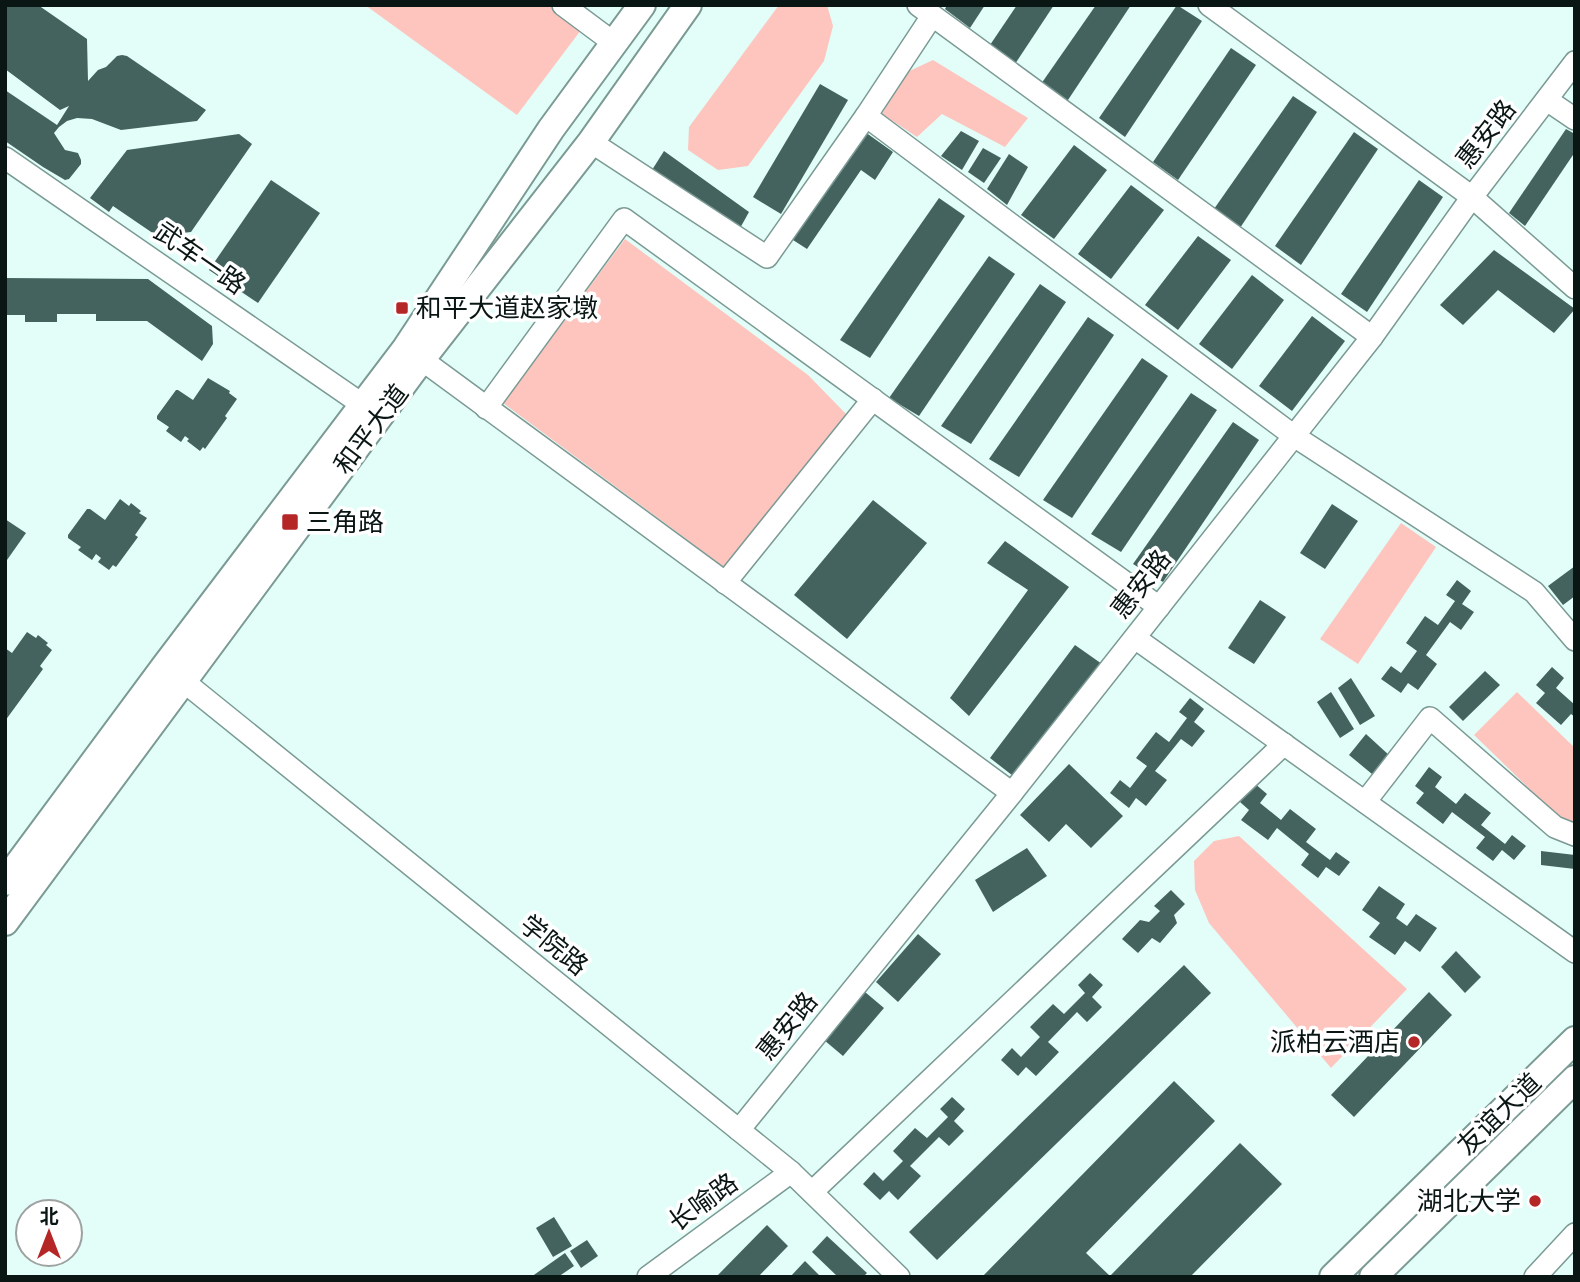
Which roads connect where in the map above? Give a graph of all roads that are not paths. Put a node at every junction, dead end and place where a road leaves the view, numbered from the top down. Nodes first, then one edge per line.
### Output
1 (563, 5) edge
2 (642, 5) edge
3 (1209, 5) edge
4 (692, 7) edge
5 (925, 10) edge
6 (614, 43) junction
7 (1575, 62) edge
8 (1547, 100) junction
9 (866, 116) junction
10 (1575, 118) edge
11 (591, 142) junction
12 (5, 158) edge
13 (1472, 197) junction
14 (1575, 288) edge
15 (1372, 337) junction
16 (413, 354) junction
17 (873, 399) junction
18 (363, 405) junction
19 (486, 408) junction
20 (1294, 436) junction
21 (725, 583) junction
22 (1159, 607) junction
23 (1135, 638) junction
24 (1575, 640) edge
25 (174, 673) junction
26 (1284, 744) junction
27 (1012, 793) junction
28 (1365, 802) junction
29 (1575, 835) edge
30 (10, 865) edge
31 (5, 922) edge
32 (1575, 952) edge
33 (1575, 1040) edge
34 (1575, 1079) edge
35 (739, 1130) junction
36 (791, 1172) junction
37 (812, 1192) junction
38 (1575, 1234) edge
39 (648, 1277) edge
40 (899, 1277) edge
41 (1333, 1277) edge
42 (1373, 1277) edge
43 (1535, 1277) edge

1 - 6 street
2 - 6 main road, 和平大道
3 - 13 street
4 - 11 main road, 和平大道
5 - 9 street
5 - 15 street
6 - 16 main road, 和平大道
7 - 8 street, 惠安路
8 - 10 street
8 - 13 street, 惠安路
9 - 11 street
9 - 20 street
11 - 16 main road, 和平大道
12 - 18 street, 武车一路
13 - 14 street
13 - 15 street, 惠安路
15 - 20 street, 惠安路
16 - 18 main road, 和平大道
16 - 19 street
16 - 25 main road, 和平大道
17 - 19 street
17 - 21 street
17 - 22 street
18 - 25 main road, 和平大道
19 - 21 street
20 - 22 street, 惠安路
20 - 24 street
21 - 27 street
22 - 23 street, 惠安路
23 - 26 street
23 - 27 street, 惠安路
25 - 30 main road, 和平大道
25 - 31 main road, 和平大道
25 - 35 street, 学院路
26 - 28 street
26 - 37 street
27 - 35 street, 惠安路
28 - 29 street
28 - 32 street
33 - 41 main road, 友谊大道
34 - 42 main road, 友谊大道
35 - 36 street, 学院路
36 - 37 street, 学院路
36 - 39 street, 长喻路
37 - 40 street, 学院路
38 - 43 street

